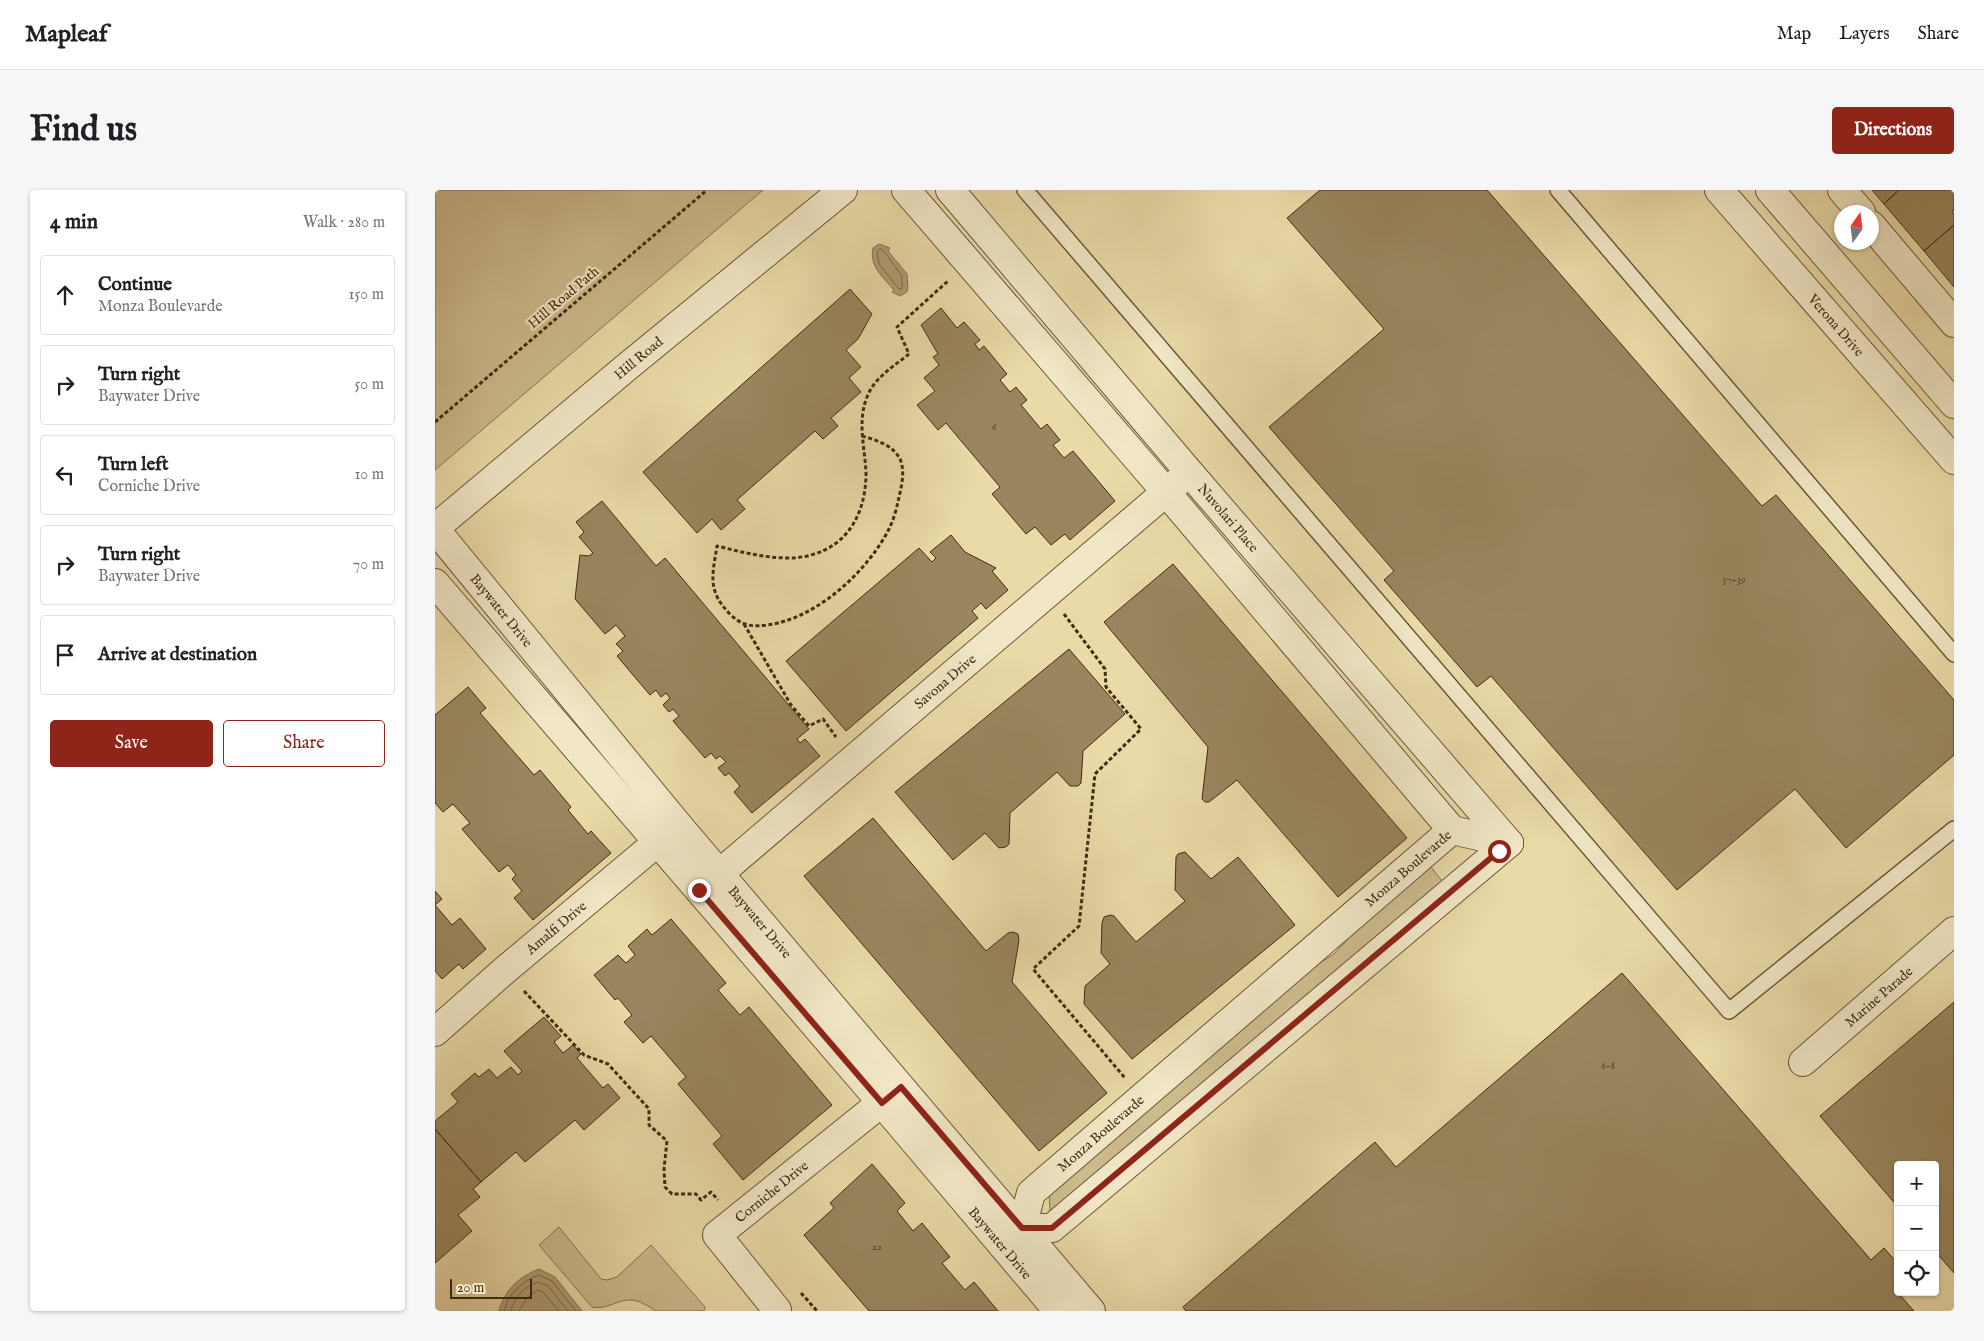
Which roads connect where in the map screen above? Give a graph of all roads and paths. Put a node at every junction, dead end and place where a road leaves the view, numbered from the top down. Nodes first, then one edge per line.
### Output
1 (707, 190) edge
2 (843, 190) edge
3 (906, 190) edge
4 (950, 190) edge
5 (1025, 190) edge
6 (1558, 190) edge
7 (1719, 190) edge
8 (1770, 190) edge
9 (1842, 190) edge
10 (1855, 205) edge
11 (1879, 234) edge
12 (969, 262) junction
13 (1954, 323) edge
14 (1954, 404) edge
15 (435, 422) edge
16 (862, 436) junction
17 (1951, 450) edge
18 (1189, 472) junction
19 (1166, 492) junction
20 (435, 529) edge
21 (435, 583) edge
22 (1049, 593) junction
23 (743, 624) junction
24 (1954, 654) edge
25 (852, 761) junction
26 (1954, 829) edge
27 (1452, 830) junction
28 (668, 834) junction
29 (1509, 843) junction
30 (720, 873) junction
31 (699, 890) junction
32 (1954, 931) edge
33 (505, 970) junction
34 (435, 1032) edge
35 (1803, 1062) dead end
36 (892, 1095) junction
37 (1142, 1097) junction
38 (701, 1200) dead end
39 (1012, 1237) junction
40 (775, 1311) edge
41 (1058, 1311) edge
42 (1091, 1311) edge

1 - 15 path, Hill Road Path
2 - 20 street, Hill Road
3 - 12 street
4 - 18 street, Nuvolari Place
5 - 26 lane
6 - 24 lane
7 - 17 street, Verona Drive
8 - 14 street
9 - 10 street
11 - 13 street
12 - 16 path
12 - 19 street
16 - 23 path
16 - 23 path
18 - 19 street, Savona Drive
18 - 29 street, Nuvolari Place
19 - 22 street, Savona Drive
19 - 27 street
20 - 28 street, Baywater Drive
21 - 28 street, Baywater Drive
22 - 25 street, Savona Drive
22 - 37 path
23 - 25 path
25 - 30 street, Savona Drive
27 - 29 street, Monza Boulevarde
27 - 37 street, Monza Boulevarde
28 - 30 street, Baywater Drive
28 - 31 street, Baywater Drive
28 - 33 street, Amalfi Drive
29 - 39 street
30 - 31 street, Savona Drive
30 - 36 street, Baywater Drive
31 - 36 street, Baywater Drive
32 - 35 street, Marine Parade
33 - 34 street, Amalfi Drive
33 - 38 path
36 - 39 street, Baywater Drive
36 - 40 street, Corniche Drive
37 - 39 street, Monza Boulevarde
39 - 41 street, Baywater Drive
39 - 42 street, Baywater Drive

